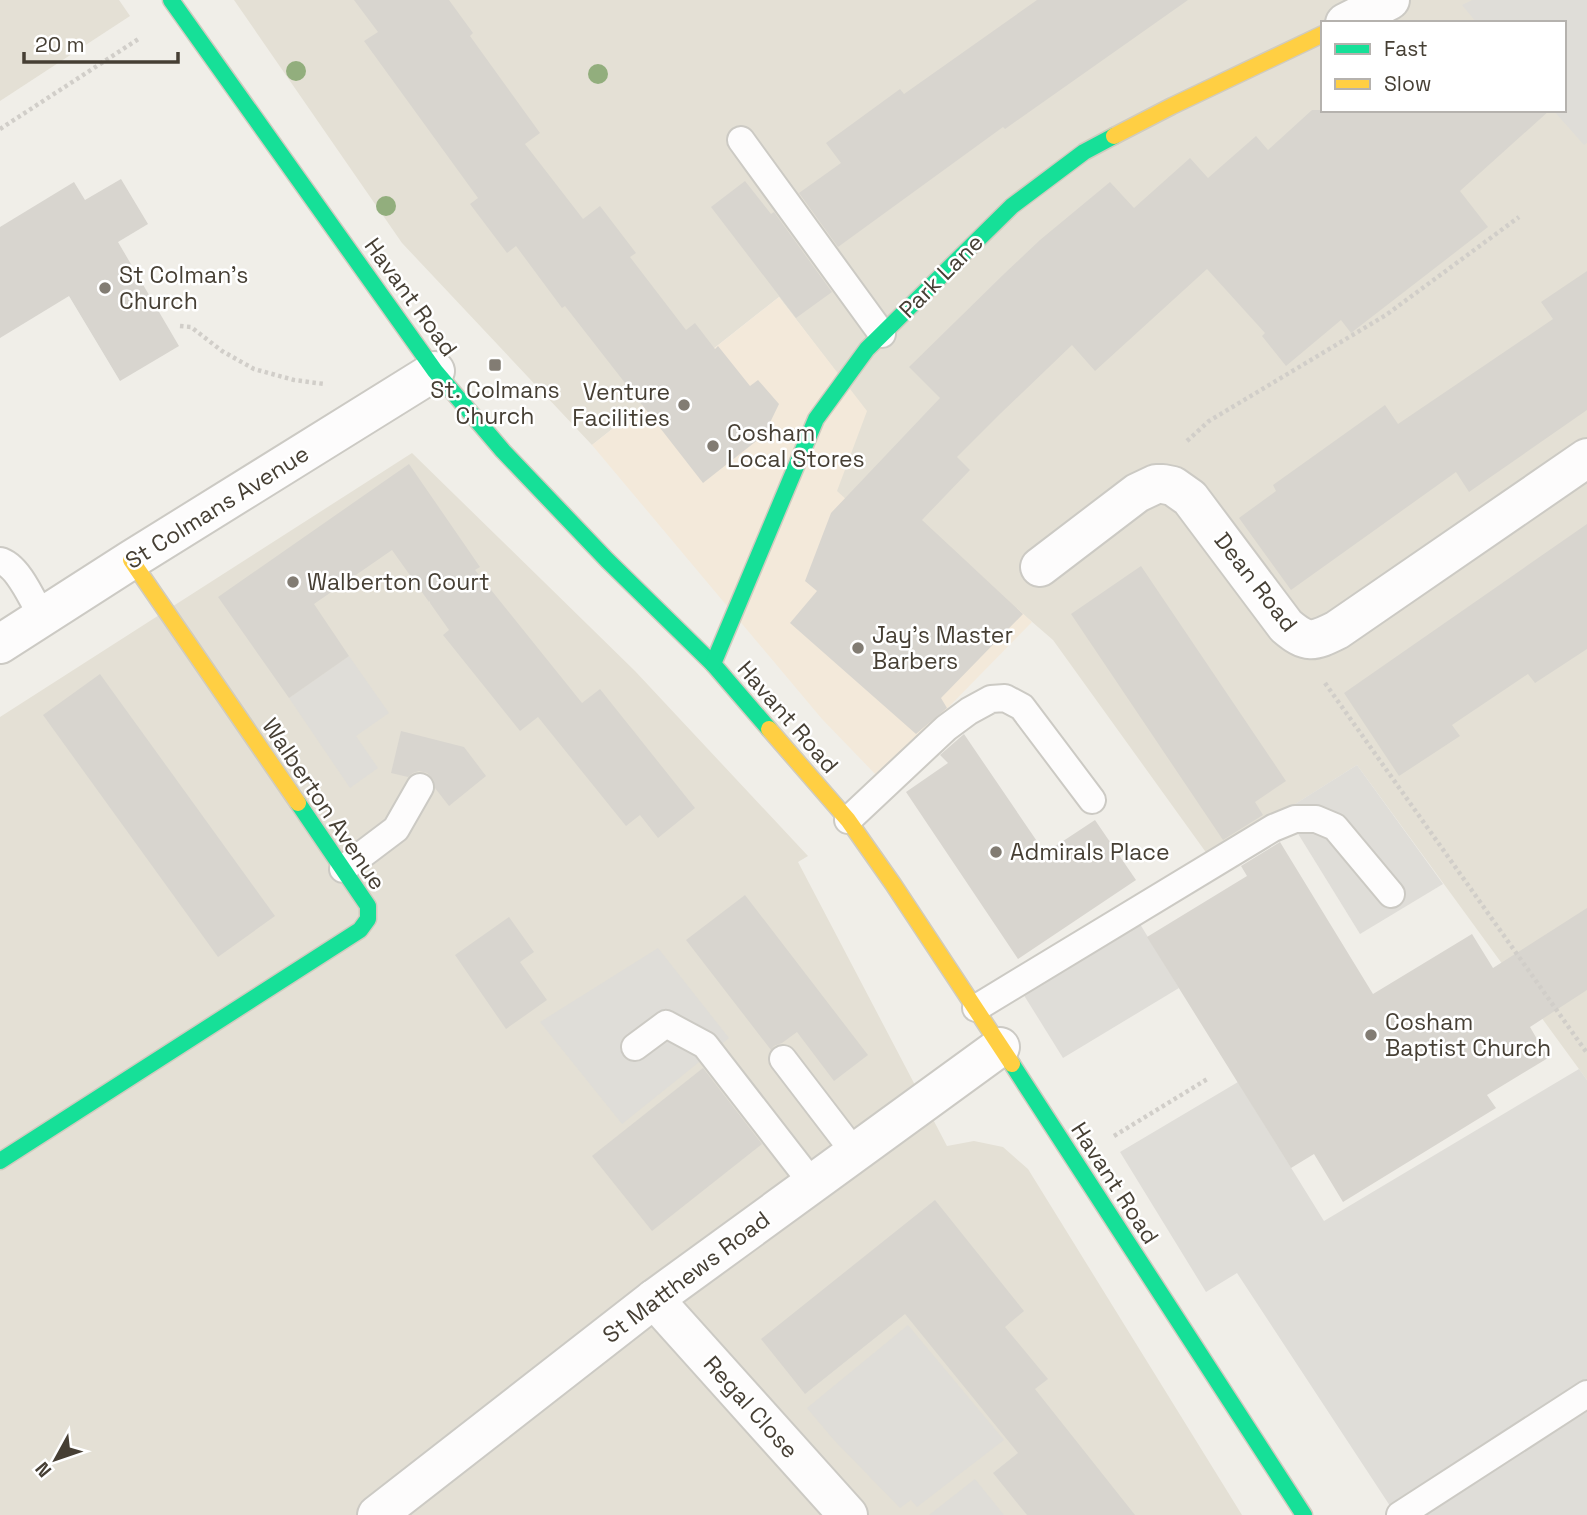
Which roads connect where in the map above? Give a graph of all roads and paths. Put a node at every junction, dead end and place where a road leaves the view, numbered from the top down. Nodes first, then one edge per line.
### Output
1 (1390, 0) edge
2 (175, 6) edge
3 (1349, 21) edge
4 (1321, 35) edge
5 (0, 129) edge
6 (741, 140) dead end
7 (1519, 217) dead end
8 (180, 326) dead end
9 (882, 334) junction
10 (435, 371) junction
11 (397, 395) junction
12 (1587, 458) edge
13 (1163, 484) junction
14 (131, 560) junction
15 (0, 561) edge
16 (1040, 567) dead end
17 (42, 617) junction
18 (1300, 638) junction
19 (0, 644) edge
20 (713, 664) junction
21 (420, 787) dead end
22 (1092, 800) dead end
23 (848, 820) junction
24 (343, 869) junction
25 (1391, 894) dead end
26 (976, 1008) junction
27 (635, 1047) dead end
28 (1000, 1047) junction
29 (1587, 1054) edge
30 (783, 1059) dead end
31 (1209, 1078) dead end
32 (855, 1153) junction
33 (0, 1161) edge
34 (1074, 1161) junction
35 (812, 1183) junction
36 (654, 1299) junction
37 (1587, 1394) edge
38 (377, 1515) edge
39 (848, 1515) edge
40 (1304, 1515) edge
41 (1400, 1515) edge

1 - 3 street
2 - 5 path
2 - 10 street, Havant Road
4 - 9 street, Park Lane
6 - 9 lane
7 - 13 path
8 - 11 path
9 - 20 street, Park Lane
10 - 11 street, St Colmans Avenue
10 - 20 street, Havant Road
11 - 14 street, St Colmans Avenue
12 - 18 street, Dean Road
13 - 16 street
13 - 18 street, Dean Road
14 - 17 street, St Colmans Avenue
14 - 24 street, Walberton Avenue
15 - 17 lane
17 - 19 street, St Colmans Avenue
18 - 29 path
20 - 23 street, Havant Road
21 - 24 lane
22 - 23 lane
23 - 26 street, Havant Road
24 - 33 street, Walberton Avenue
25 - 26 lane
26 - 28 street, Havant Road
27 - 35 lane
28 - 32 street, St Matthews Road
28 - 34 street, Havant Road
30 - 32 lane
31 - 34 path
32 - 35 street, St Matthews Road
34 - 40 street, Havant Road
35 - 36 street, St Matthews Road
36 - 38 street, St Matthews Road
36 - 39 street, Regal Close
37 - 41 lane

